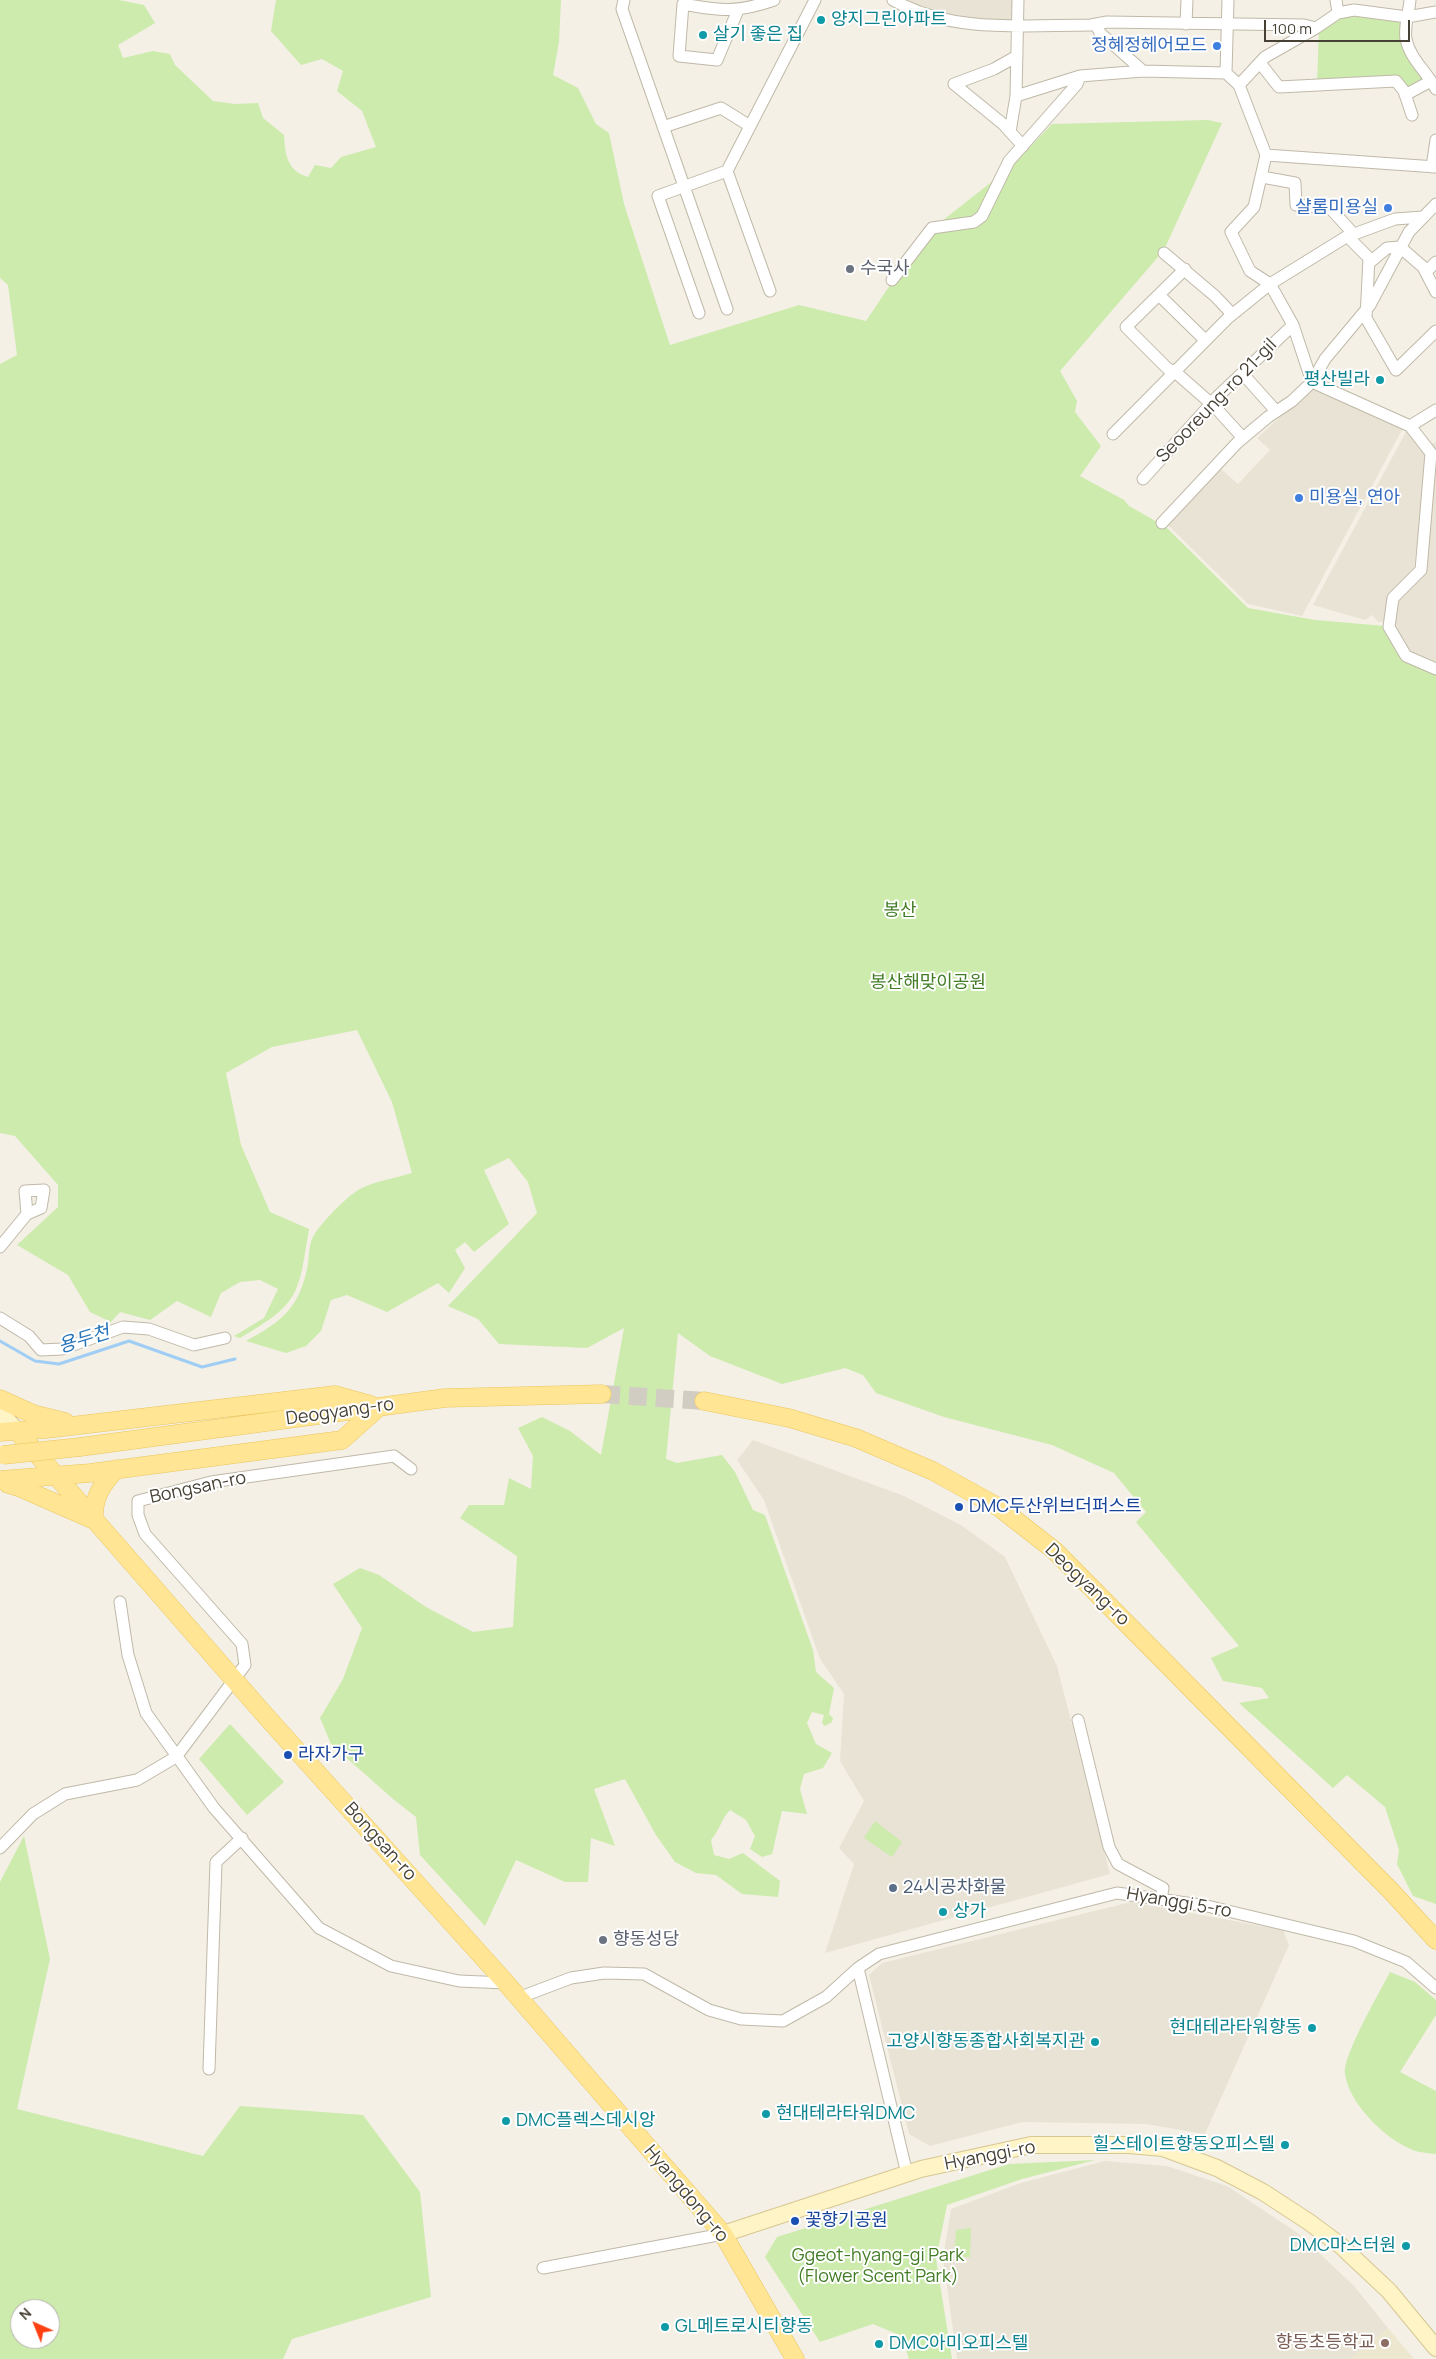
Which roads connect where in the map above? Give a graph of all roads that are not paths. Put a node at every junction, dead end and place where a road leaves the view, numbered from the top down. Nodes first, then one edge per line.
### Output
1 (624, 0) edge
2 (774, 0) edge
3 (815, 0) edge
4 (893, 0) edge
5 (1018, 0) edge
6 (1187, 0) edge
7 (1228, 0) edge
8 (1336, 0) edge
9 (1410, 0) edge
10 (738, 10) junction
11 (1436, 12) edge
12 (1338, 13) junction
13 (1407, 17) junction
14 (1096, 24) junction
15 (1186, 24) junction
16 (1227, 24) junction
17 (1017, 25) junction
18 (1316, 28) junction
19 (1018, 56) junction
20 (1260, 62) junction
21 (1143, 70) junction
22 (1226, 73) junction
23 (1080, 76) junction
24 (1239, 85) junction
25 (1434, 85) edge
26 (1405, 95) junction
27 (1016, 96) junction
28 (1412, 115) dead end
29 (750, 126) junction
30 (663, 127) junction
31 (1010, 132) junction
32 (1436, 140) edge
33 (1023, 146) junction
34 (1266, 155) junction
35 (1434, 167) edge
36 (727, 170) junction
37 (1262, 177) junction
38 (684, 185) junction
39 (1436, 204) edge
40 (1423, 217) junction
41 (1351, 236) junction
42 (1400, 247) junction
43 (1164, 253) dead end
44 (1436, 262) edge
45 (1369, 263) junction
46 (1185, 269) junction
47 (1426, 272) junction
48 (892, 280) dead end
49 (1270, 284) junction
50 (770, 291) dead end
51 (1436, 292) edge
52 (1159, 295) junction
53 (1367, 308) junction
54 (727, 309) dead end
55 (699, 313) dead end
56 (1232, 314) junction
57 (1293, 326) junction
58 (1436, 331) edge
59 (1205, 340) junction
60 (1174, 371) junction
61 (1242, 373) junction
62 (1312, 382) junction
63 (1212, 405) junction
64 (1436, 410) edge
65 (1276, 411) junction
66 (1410, 426) junction
67 (1113, 434) dead end
68 (1243, 438) junction
69 (1143, 479) dead end
70 (1162, 523) dead end
71 (1436, 668) edge
72 (27, 1214) dead end
73 (0, 1247) edge
74 (0, 1318) edge
75 (225, 1338) dead end
76 (602, 1394) tunnel mouth
77 (0, 1399) edge
78 (704, 1401) tunnel mouth
79 (379, 1407) junction
80 (0, 1412) edge
81 (83, 1424) junction
82 (8, 1432) edge
83 (2, 1455) edge
84 (116, 1469) junction
85 (411, 1470) dead end
86 (56, 1476) junction
87 (0, 1481) edge
88 (94, 1520) junction
89 (120, 1602) dead end
90 (233, 1680) junction
91 (1078, 1720) dead end
92 (176, 1757) junction
93 (242, 1838) junction
94 (0, 1848) edge
95 (1391, 1891) junction
96 (1162, 1894) junction
97 (1436, 1920) edge
98 (1436, 1940) edge
99 (858, 1968) junction
100 (506, 1982) junction
101 (1436, 1988) edge
102 (518, 1998) junction
103 (208, 2069) dead end
104 (907, 2174) junction
105 (723, 2234) junction
106 (543, 2268) dead end
107 (1435, 2344) edge
108 (796, 2359) edge

1 - 30 street
2 - 10 street
3 - 29 street
4 - 17 street
5 - 17 street
6 - 15 street
7 - 16 street
8 - 12 street
9 - 13 street
10 - 10 street
11 - 13 street
12 - 13 street
12 - 18 street
13 - 25 street
14 - 15 street
14 - 17 street
14 - 21 street
15 - 16 street
16 - 18 street
16 - 22 street
17 - 19 street
18 - 20 street
19 - 27 street
19 - 31 street
20 - 24 street
20 - 26 street
21 - 22 street
21 - 23 street
22 - 24 street
23 - 27 street
23 - 33 street
24 - 34 street
25 - 26 street
26 - 28 street
27 - 31 street
29 - 30 street
29 - 36 street
30 - 38 street
31 - 33 street
32 - 35 street
33 - 48 street
34 - 35 street
34 - 37 street, Seooreung-ro 21-gil
36 - 38 street
36 - 50 street
37 - 41 street
37 - 49 street, Seooreung-ro 21-gil
38 - 54 street
38 - 55 street
39 - 40 street
40 - 41 street
40 - 42 street
41 - 45 street
41 - 49 street
42 - 45 street
42 - 47 street
42 - 53 street
43 - 46 street
44 - 47 street
45 - 53 street
46 - 52 street
46 - 56 street
47 - 51 street
49 - 56 street
49 - 57 street, Seooreung-ro 21-gil
52 - 59 street
52 - 60 street
53 - 58 street
53 - 62 street
56 - 59 street
57 - 61 street, Seooreung-ro 21-gil
57 - 62 street, Seooreung-ro 21-gil
59 - 60 street
60 - 63 street
60 - 67 street
61 - 63 street, Seooreung-ro 21-gil
61 - 65 street
62 - 65 street
62 - 66 street
63 - 68 street
63 - 69 street, Seooreung-ro 21-gil
64 - 66 street
65 - 68 street
66 - 71 street
68 - 70 street
72 - 73 street
74 - 75 street
76 - 79 main road, Deogyang-ro
77 - 81 main road
78 - 95 main road, Deogyang-ro
79 - 81 main road
79 - 83 main road, Deogyang-ro, bridge
79 - 84 main road
80 - 82 main road, Bongsan-ro
81 - 82 main road
82 - 86 main road, Bongsan-ro
84 - 86 main road
84 - 88 main road
85 - 90 street, Bongsan-ro
86 - 87 main road
86 - 88 main road, Bongsan-ro
87 - 88 main road
88 - 90 main road, Bongsan-ro
89 - 92 street
90 - 92 street, Bongsan-ro
90 - 100 main road, Bongsan-ro
91 - 96 street
92 - 93 street
92 - 94 street, Bongsan-ro
93 - 100 street
93 - 103 street
95 - 97 main road, Deogyang-ro
95 - 98 main road, Deogyang-ro
96 - 99 street, Hyanggi 5-ro
96 - 101 street, Hyanggi 5-ro
99 - 102 street, Hyanggi 5-ro
99 - 104 street
100 - 102 main road, Bongsan-ro
102 - 105 main road, Hyangdong-ro
104 - 105 main road, Hyanggi-ro
104 - 107 main road, Hyanggi-ro
105 - 106 street
105 - 108 main road, Hyangdong-ro

